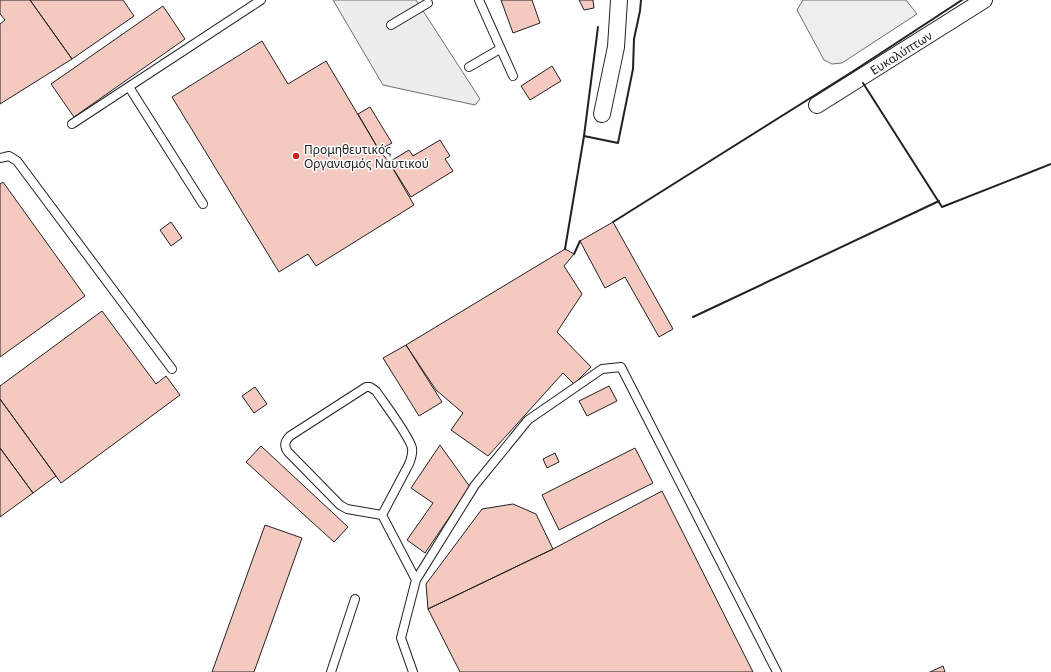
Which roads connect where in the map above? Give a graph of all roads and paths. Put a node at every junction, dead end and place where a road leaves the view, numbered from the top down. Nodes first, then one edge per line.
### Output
1 (261, 0) edge
2 (479, 0) edge
3 (619, 0) edge
4 (984, 0) edge
5 (428, 3) dead end
6 (391, 25) dead end
7 (500, 49) junction
8 (469, 67) dead end
9 (513, 76) dead end
10 (129, 87) junction
11 (817, 105) dead end
12 (602, 114) dead end
13 (72, 124) dead end
14 (0, 158) edge
15 (203, 204) dead end
16 (172, 369) dead end
17 (382, 515) junction
18 (416, 580) junction
19 (355, 599) dead end
20 (331, 672) edge
21 (413, 672) edge
22 (777, 672) edge

1 - 10 lane
2 - 7 lane
3 - 12 street
4 - 11 street, Ευκαλύπτων
5 - 6 lane
7 - 8 lane
7 - 9 lane
10 - 13 lane
10 - 15 lane
14 - 16 lane
17 - 17 lane
17 - 18 lane
18 - 21 lane
18 - 22 lane
19 - 20 lane

